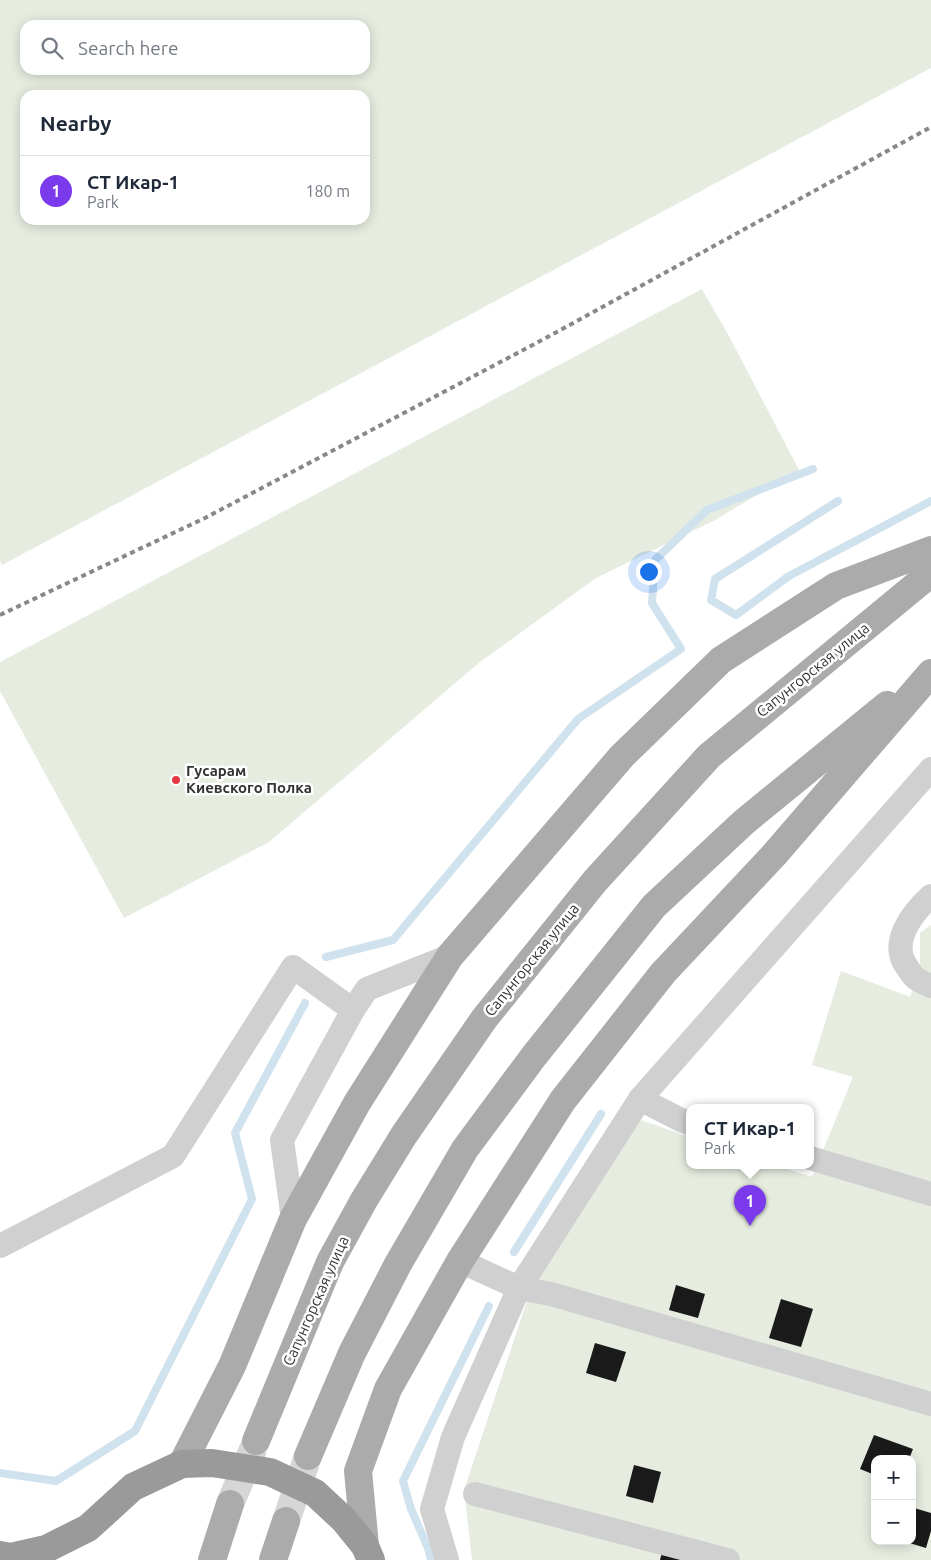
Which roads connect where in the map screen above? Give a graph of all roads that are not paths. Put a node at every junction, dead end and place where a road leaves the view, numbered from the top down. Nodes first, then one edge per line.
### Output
1 (931, 550) edge
2 (931, 573) edge
3 (931, 668) edge
4 (931, 673) edge
5 (931, 692) edge
6 (931, 769) edge
7 (774, 855) junction
8 (931, 896) edge
9 (450, 956) junction
10 (931, 986) edge
11 (353, 1010) junction
12 (640, 1099) junction
13 (686, 1122) edge
14 (814, 1159) edge
15 (931, 1194) edge
16 (293, 1219) junction
17 (0, 1246) edge
18 (460, 1261) junction
19 (519, 1288) junction
20 (931, 1404) edge
21 (256, 1441) tunnel mouth
22 (308, 1456) tunnel mouth
23 (182, 1464) junction
24 (475, 1494) dead end
25 (230, 1504) tunnel mouth
26 (286, 1521) tunnel mouth
27 (88, 1528) junction
28 (368, 1553) edge
29 (0, 1556) edge
30 (70, 1560) edge
31 (212, 1560) edge
32 (273, 1560) edge
33 (447, 1560) edge
34 (728, 1560) edge

1 - 9 main road
2 - 21 main road, Сапунгорская улица
3 - 22 main road
4 - 7 main road
5 - 7 street
6 - 12 street
7 - 18 main road
8 - 10 street
9 - 11 street
9 - 16 main road
11 - 16 street
11 - 17 street
12 - 13 street
12 - 19 street
14 - 15 street
16 - 23 main road
18 - 19 street
18 - 28 main road
19 - 20 street
19 - 33 street
23 - 27 highway
23 - 28 highway
24 - 34 street
25 - 31 main road
26 - 32 main road
27 - 29 highway
27 - 30 highway

